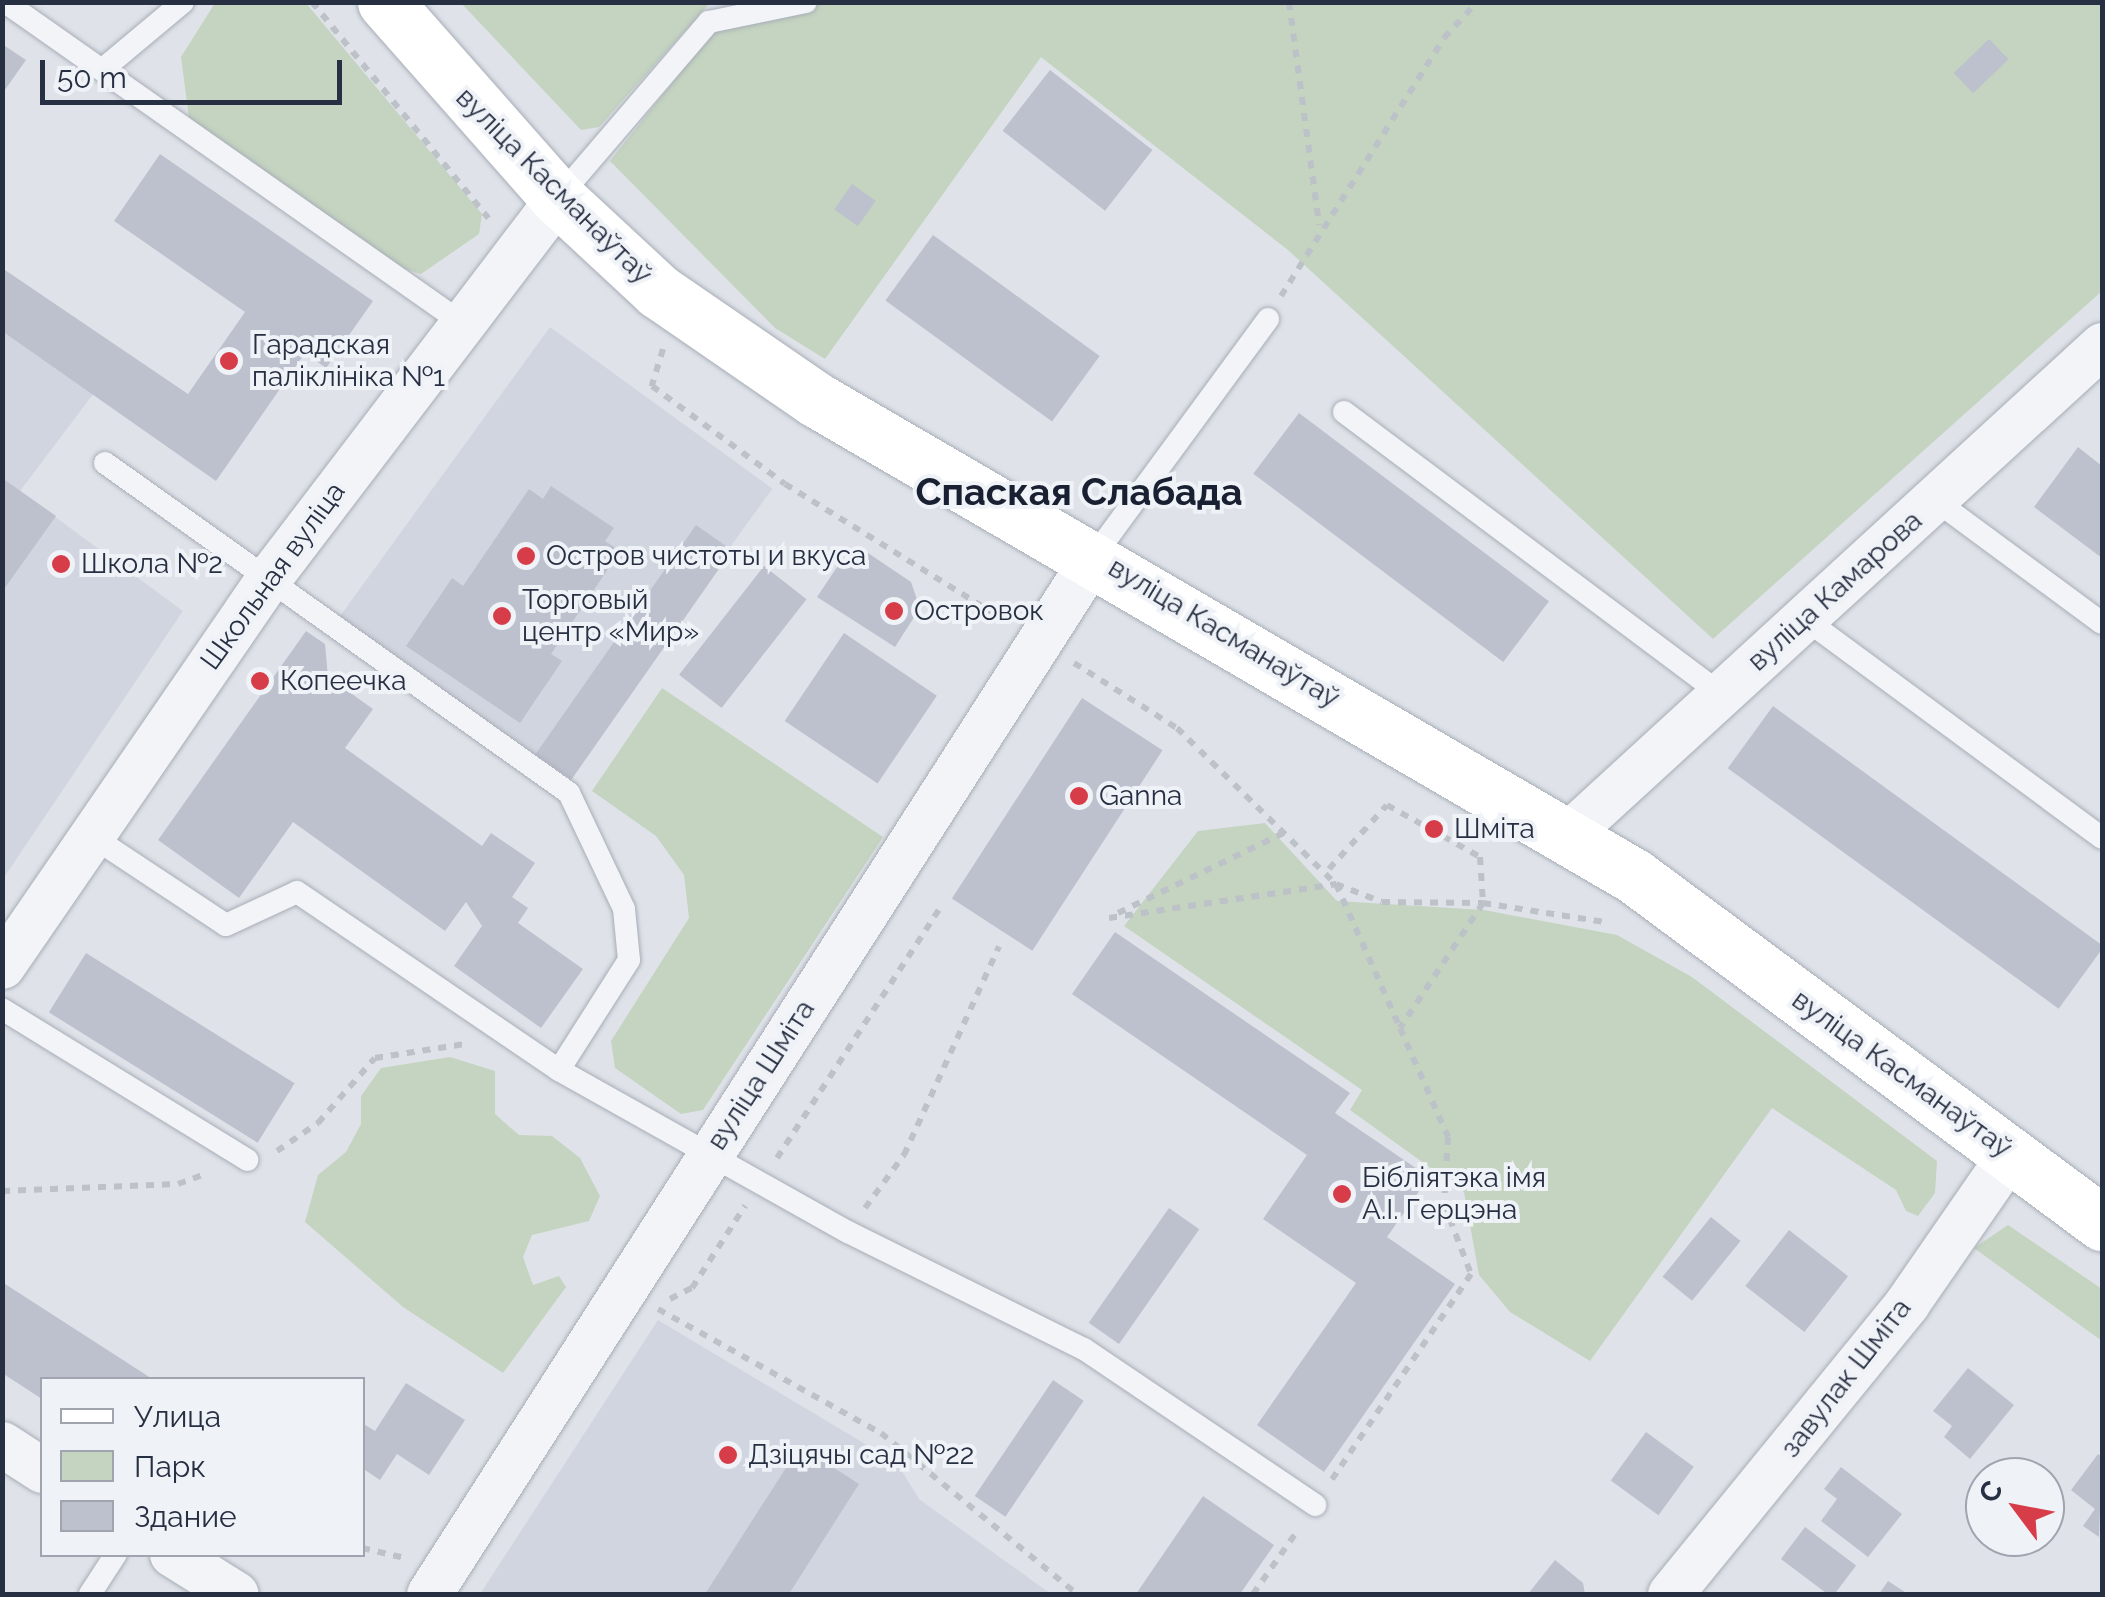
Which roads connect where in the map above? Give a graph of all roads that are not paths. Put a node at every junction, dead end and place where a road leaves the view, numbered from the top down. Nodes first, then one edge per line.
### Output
1 (6, 2) edge
2 (183, 2) edge
3 (386, 2) edge
4 (806, 2) edge
5 (716, 12) edge
6 (103, 68) junction
7 (558, 198) junction
8 (1268, 319) road end
9 (459, 320) junction
10 (2102, 346) edge
11 (1344, 412) dead end
12 (105, 463) dead end
13 (1935, 500) junction
14 (1094, 556) junction
15 (271, 575) junction
16 (1805, 619) junction
17 (2102, 623) edge
18 (1722, 695) junction
19 (90, 834) junction
20 (1566, 836) junction
21 (2102, 838) edge
22 (2, 966) edge
23 (2, 1008) edge
24 (559, 1070) junction
25 (711, 1153) junction
26 (2011, 1153) junction
27 (247, 1160) road end
28 (2102, 1223) edge
29 (2, 1444) edge
30 (40, 1469) edge
31 (1315, 1505) road end
32 (114, 1557) edge
33 (177, 1557) edge
34 (90, 1594) edge
35 (236, 1594) edge
36 (430, 1594) edge
37 (1670, 1594) edge

1 - 6 lane
2 - 6 lane
3 - 7 main road, вуліца Касманаўтаў
4 - 5 lane
5 - 7 lane
6 - 9 lane
7 - 9 street, Школьная вуліца
7 - 14 main road, вуліца Касманаўтаў
8 - 14 lane
9 - 15 street, Школьная вуліца
10 - 13 street, вуліца Камарова
11 - 18 lane
12 - 15 lane
13 - 16 street, вуліца Камарова
13 - 17 lane
14 - 20 main road, вуліца Касманаўтаў
14 - 25 street, вуліца Шміта
15 - 19 street, Школьная вуліца
15 - 24 lane
16 - 18 street, вуліца Камарова
16 - 21 lane
18 - 20 street, вуліца Камарова
19 - 22 street, Школьная вуліца
19 - 24 lane
20 - 26 main road, вуліца Касманаўтаў
23 - 27 lane
24 - 25 lane
25 - 31 lane
25 - 36 street, вуліца Шміта
26 - 28 main road, вуліца Касманаўтаў
26 - 37 street, завулак Шміта
29 - 30 street
32 - 34 lane
33 - 35 street

